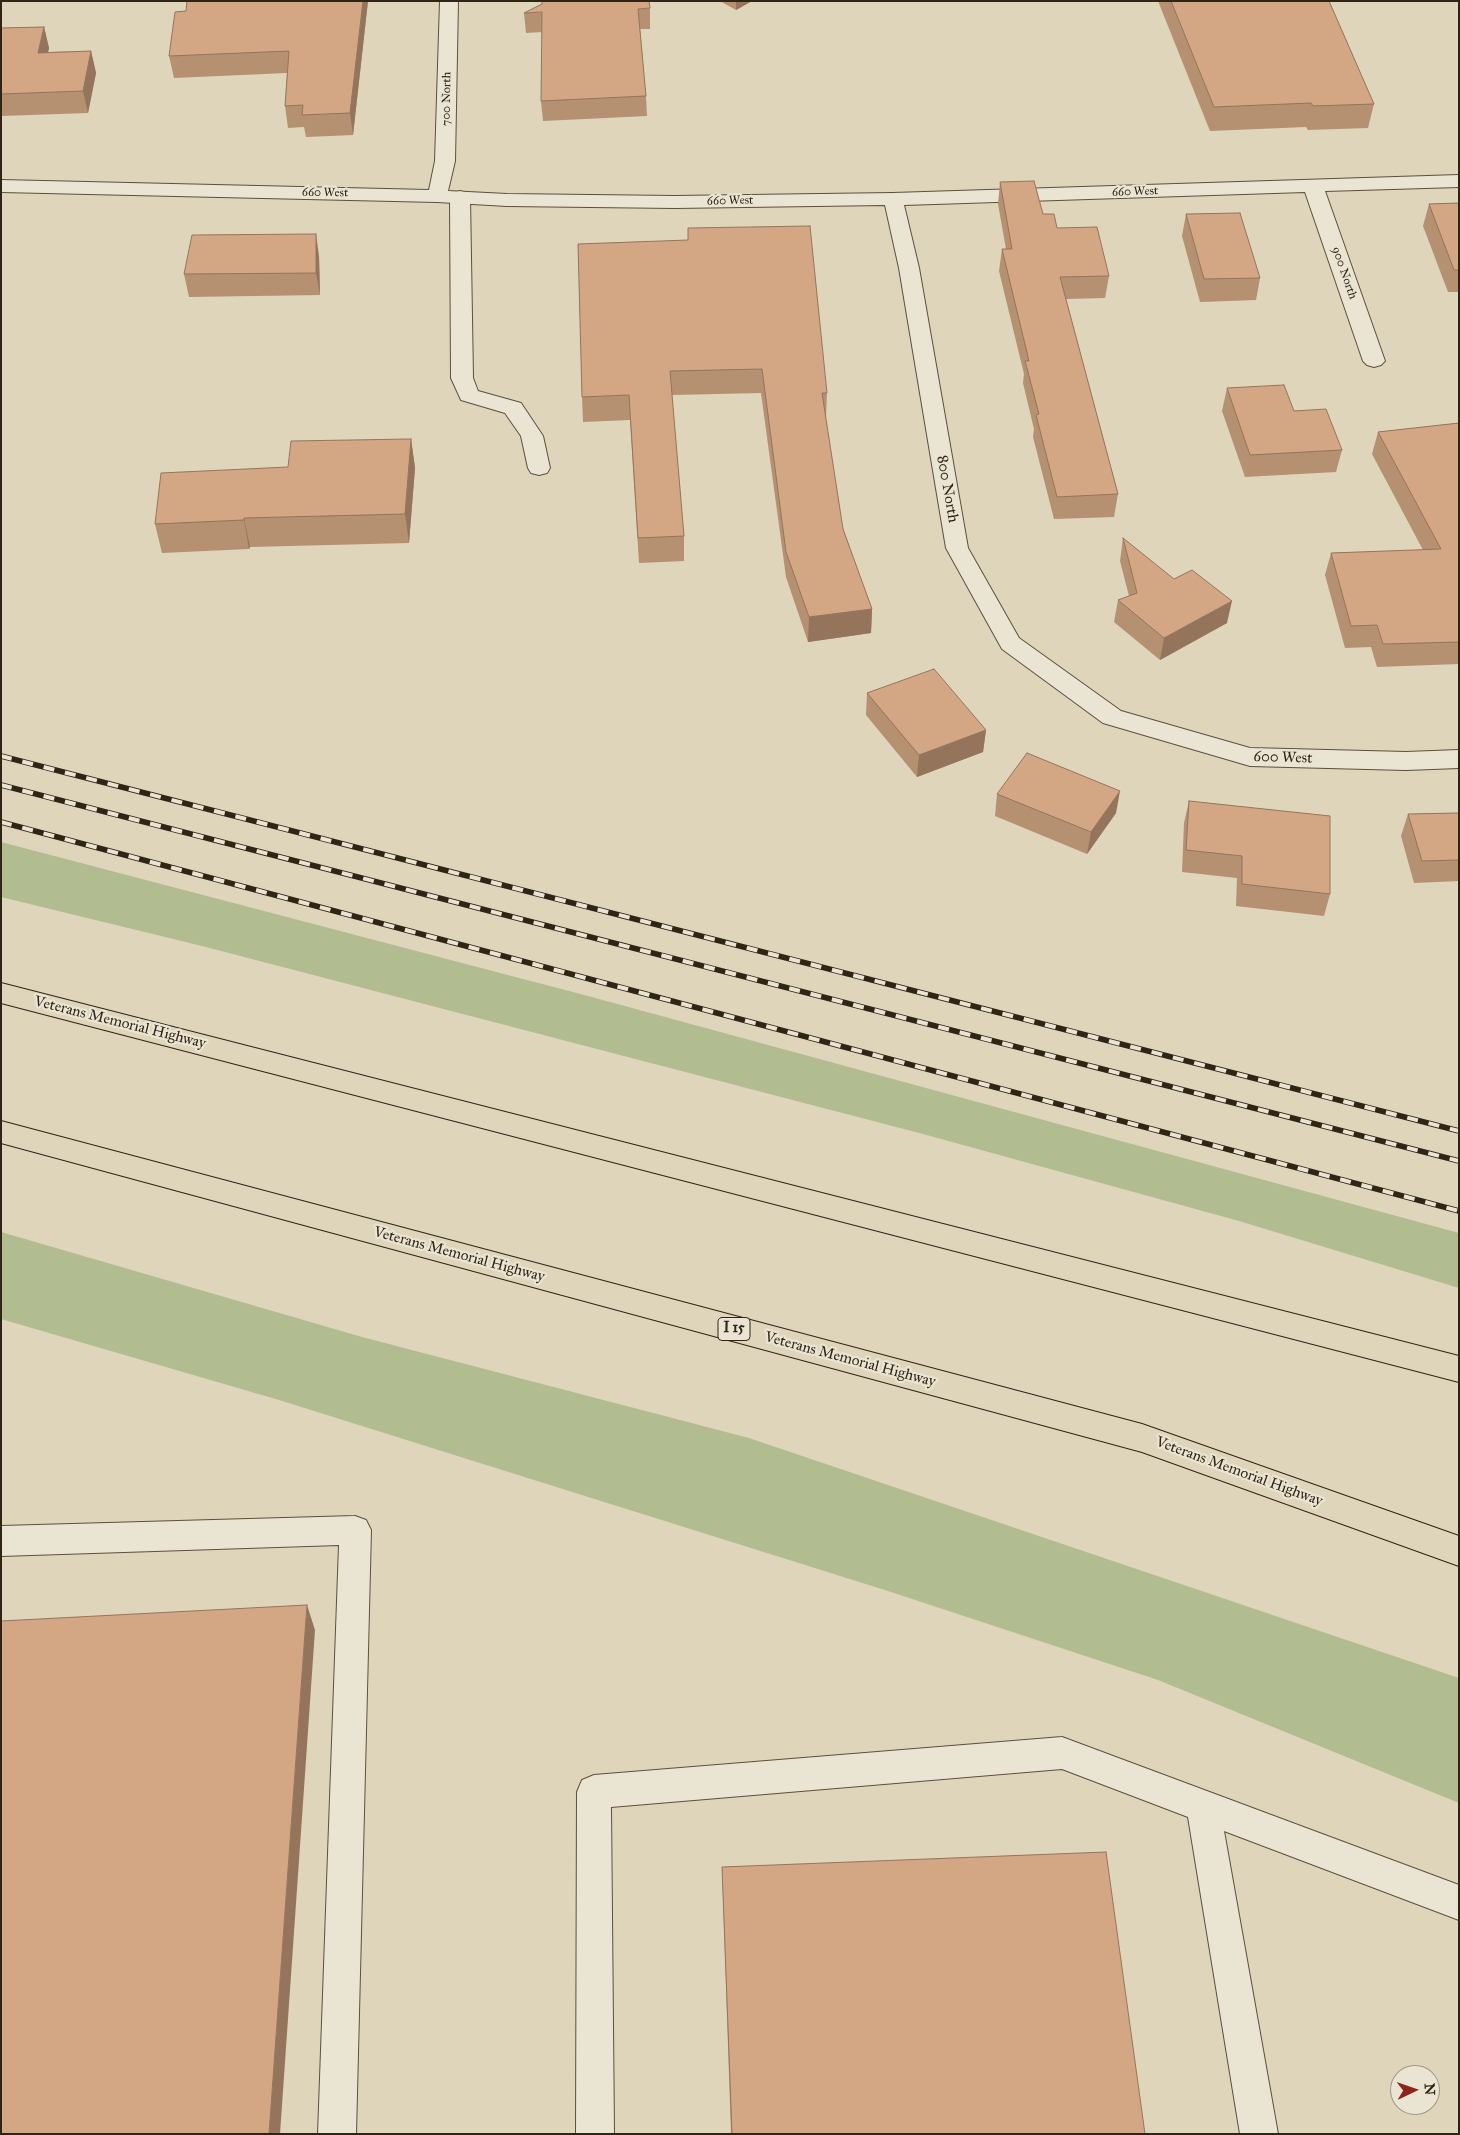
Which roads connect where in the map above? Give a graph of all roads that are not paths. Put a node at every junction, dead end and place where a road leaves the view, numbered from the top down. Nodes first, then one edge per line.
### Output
1 (450, 1) edge
2 (1459, 181) edge
3 (1, 186) edge
4 (1313, 186) junction
5 (437, 196) junction
6 (460, 197) junction
7 (893, 199) junction
8 (1374, 361) dead end
9 (539, 468) dead end
10 (1112, 717) joint
11 (1459, 759) edge
12 (1, 993) edge
13 (1, 1132) edge
14 (1459, 1369) edge
15 (1, 1542) edge
16 (1459, 1551) edge
17 (1202, 1807) junction
18 (1459, 1903) edge
19 (337, 2134) edge
20 (595, 2134) edge
21 (1259, 2134) edge

1 - 5 street, 700 North
2 - 4 street, 660 West
3 - 5 street, 660 West
4 - 7 street, 660 West
4 - 8 street, 900 North
5 - 6 street, 660 West
6 - 7 street, 660 West
6 - 9 street
7 - 10 street, 800 North
10 - 11 street, 600 West
12 - 14 highway, Veterans Memorial Highway
13 - 16 highway, Veterans Memorial Highway / I 15
15 - 19 street
17 - 18 street
17 - 20 street
17 - 21 street

